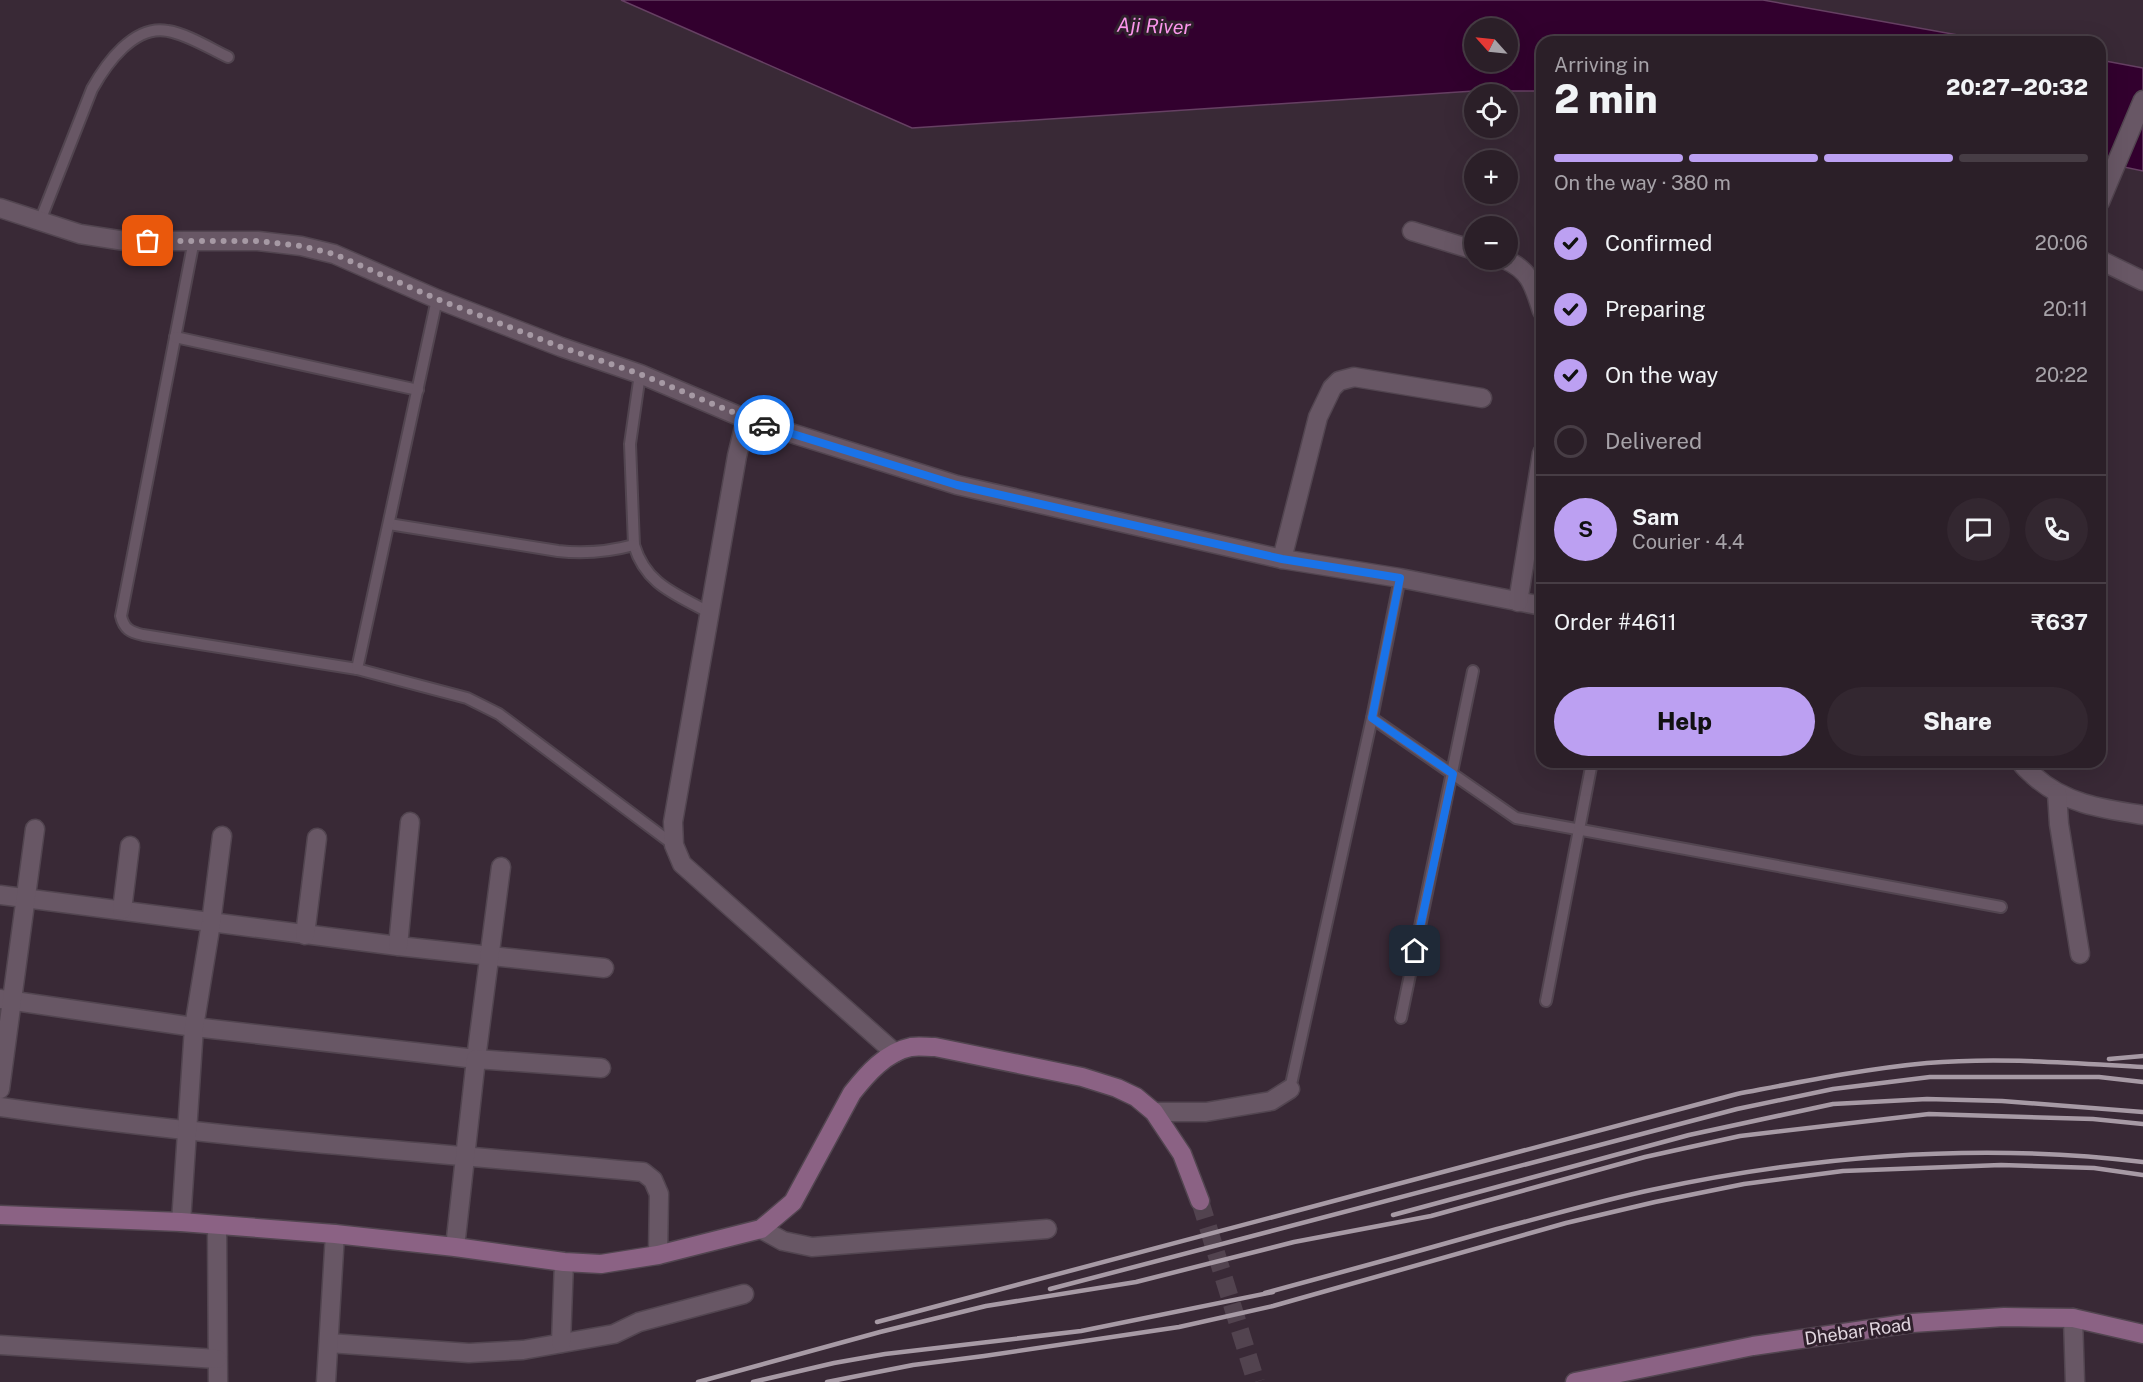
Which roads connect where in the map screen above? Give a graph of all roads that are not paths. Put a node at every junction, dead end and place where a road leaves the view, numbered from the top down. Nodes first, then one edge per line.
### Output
1 (228, 57) dead end
2 (2143, 100) edge
3 (2106, 187) edge
4 (0, 208) edge
5 (40, 221) junction
6 (1412, 231) dead end
7 (194, 240) junction
8 (1464, 247) edge
9 (2106, 263) edge
10 (1518, 267) edge
11 (2143, 281) edge
12 (1536, 292) edge
13 (437, 299) junction
14 (175, 337) junction
15 (640, 374) junction
16 (417, 390) junction
17 (1482, 398) dead end
18 (746, 419) junction
19 (1536, 490) edge
20 (389, 524) junction
21 (634, 545) junction
22 (1282, 559) junction
23 (1400, 578) junction
24 (1518, 602) junction
25 (1536, 605) edge
26 (710, 613) junction
27 (357, 669) junction
28 (1473, 671) dead end
29 (1372, 718) junction
30 (1591, 768) edge
31 (2027, 768) edge
32 (1453, 774) junction
33 (2057, 794) junction
34 (2143, 815) edge
35 (410, 822) dead end
36 (35, 829) dead end
37 (1579, 830) junction
38 (222, 836) dead end
39 (317, 838) dead end
40 (674, 845) junction
41 (130, 846) dead end
42 (501, 867) dead end
43 (0, 895) edge
44 (27, 897) junction
45 (2001, 908) dead end
46 (122, 909) junction
47 (211, 923) junction
48 (304, 935) junction
49 (398, 946) junction
50 (2080, 954) dead end
51 (489, 957) junction
52 (604, 969) dead end
53 (6, 1000) edge
54 (1546, 1001) dead end
55 (1401, 1018) dead end
56 (194, 1027) junction
57 (895, 1053) junction
58 (476, 1059) junction
59 (602, 1068) dead end
60 (0, 1089) edge
61 (1290, 1089) joint
62 (0, 1107) edge
63 (1154, 1112) junction
64 (186, 1130) junction
65 (466, 1156) junction
66 (1200, 1201) tunnel mouth
67 (0, 1215) edge
68 (181, 1222) junction
69 (217, 1226) junction
70 (761, 1229) junction
71 (1047, 1229) dead end
72 (335, 1234) junction
73 (455, 1247) junction
74 (658, 1255) junction
75 (564, 1262) junction
76 (744, 1294) dead end
77 (2073, 1318) junction
78 (2143, 1334) edge
79 (561, 1342) junction
80 (329, 1343) junction
81 (0, 1345) edge
82 (217, 1359) junction
83 (1649, 1375) edge
84 (218, 1382) edge
85 (326, 1382) edge
86 (1575, 1382) edge
87 (2075, 1382) edge

1 - 5 lane
2 - 3 street
4 - 5 street
5 - 7 street
6 - 8 street
7 - 13 street
7 - 14 lane
9 - 11 street
10 - 12 street
13 - 15 street
13 - 16 lane
14 - 16 lane
14 - 27 lane
15 - 18 street
15 - 21 lane
16 - 20 lane
17 - 22 street
18 - 22 street
18 - 26 street
19 - 24 street
20 - 21 lane
20 - 27 lane
21 - 26 lane
22 - 23 street
23 - 24 street
23 - 29 lane
24 - 25 street
26 - 40 street
27 - 40 lane
28 - 32 lane
29 - 32 lane
29 - 61 lane
30 - 37 lane
31 - 33 street
32 - 37 lane
32 - 55 lane
33 - 34 street
33 - 50 street
35 - 49 street
36 - 44 street
37 - 45 lane
37 - 54 lane
38 - 47 street
39 - 48 street
40 - 57 street
41 - 46 street
42 - 51 street
43 - 44 street
44 - 46 street
44 - 53 street
46 - 47 street
47 - 48 street
47 - 56 street
48 - 49 street
49 - 51 street
51 - 52 street
51 - 58 street
53 - 56 street
53 - 60 street
56 - 58 street
56 - 64 street
57 - 63 street
57 - 70 street
58 - 59 street
58 - 65 street
61 - 63 street
62 - 64 street
63 - 66 street
64 - 65 street
64 - 68 street
65 - 73 street
65 - 74 street
67 - 68 street
68 - 69 street
69 - 72 street
69 - 82 street
70 - 71 street
70 - 74 street
72 - 73 street
72 - 80 street
73 - 75 street
74 - 75 street
75 - 79 street
76 - 79 street
77 - 78 street, Dhebar Road
77 - 83 street, Dhebar Road
77 - 87 street
79 - 80 street
80 - 85 street
81 - 82 street
82 - 84 street
83 - 86 street, Dhebar Road

